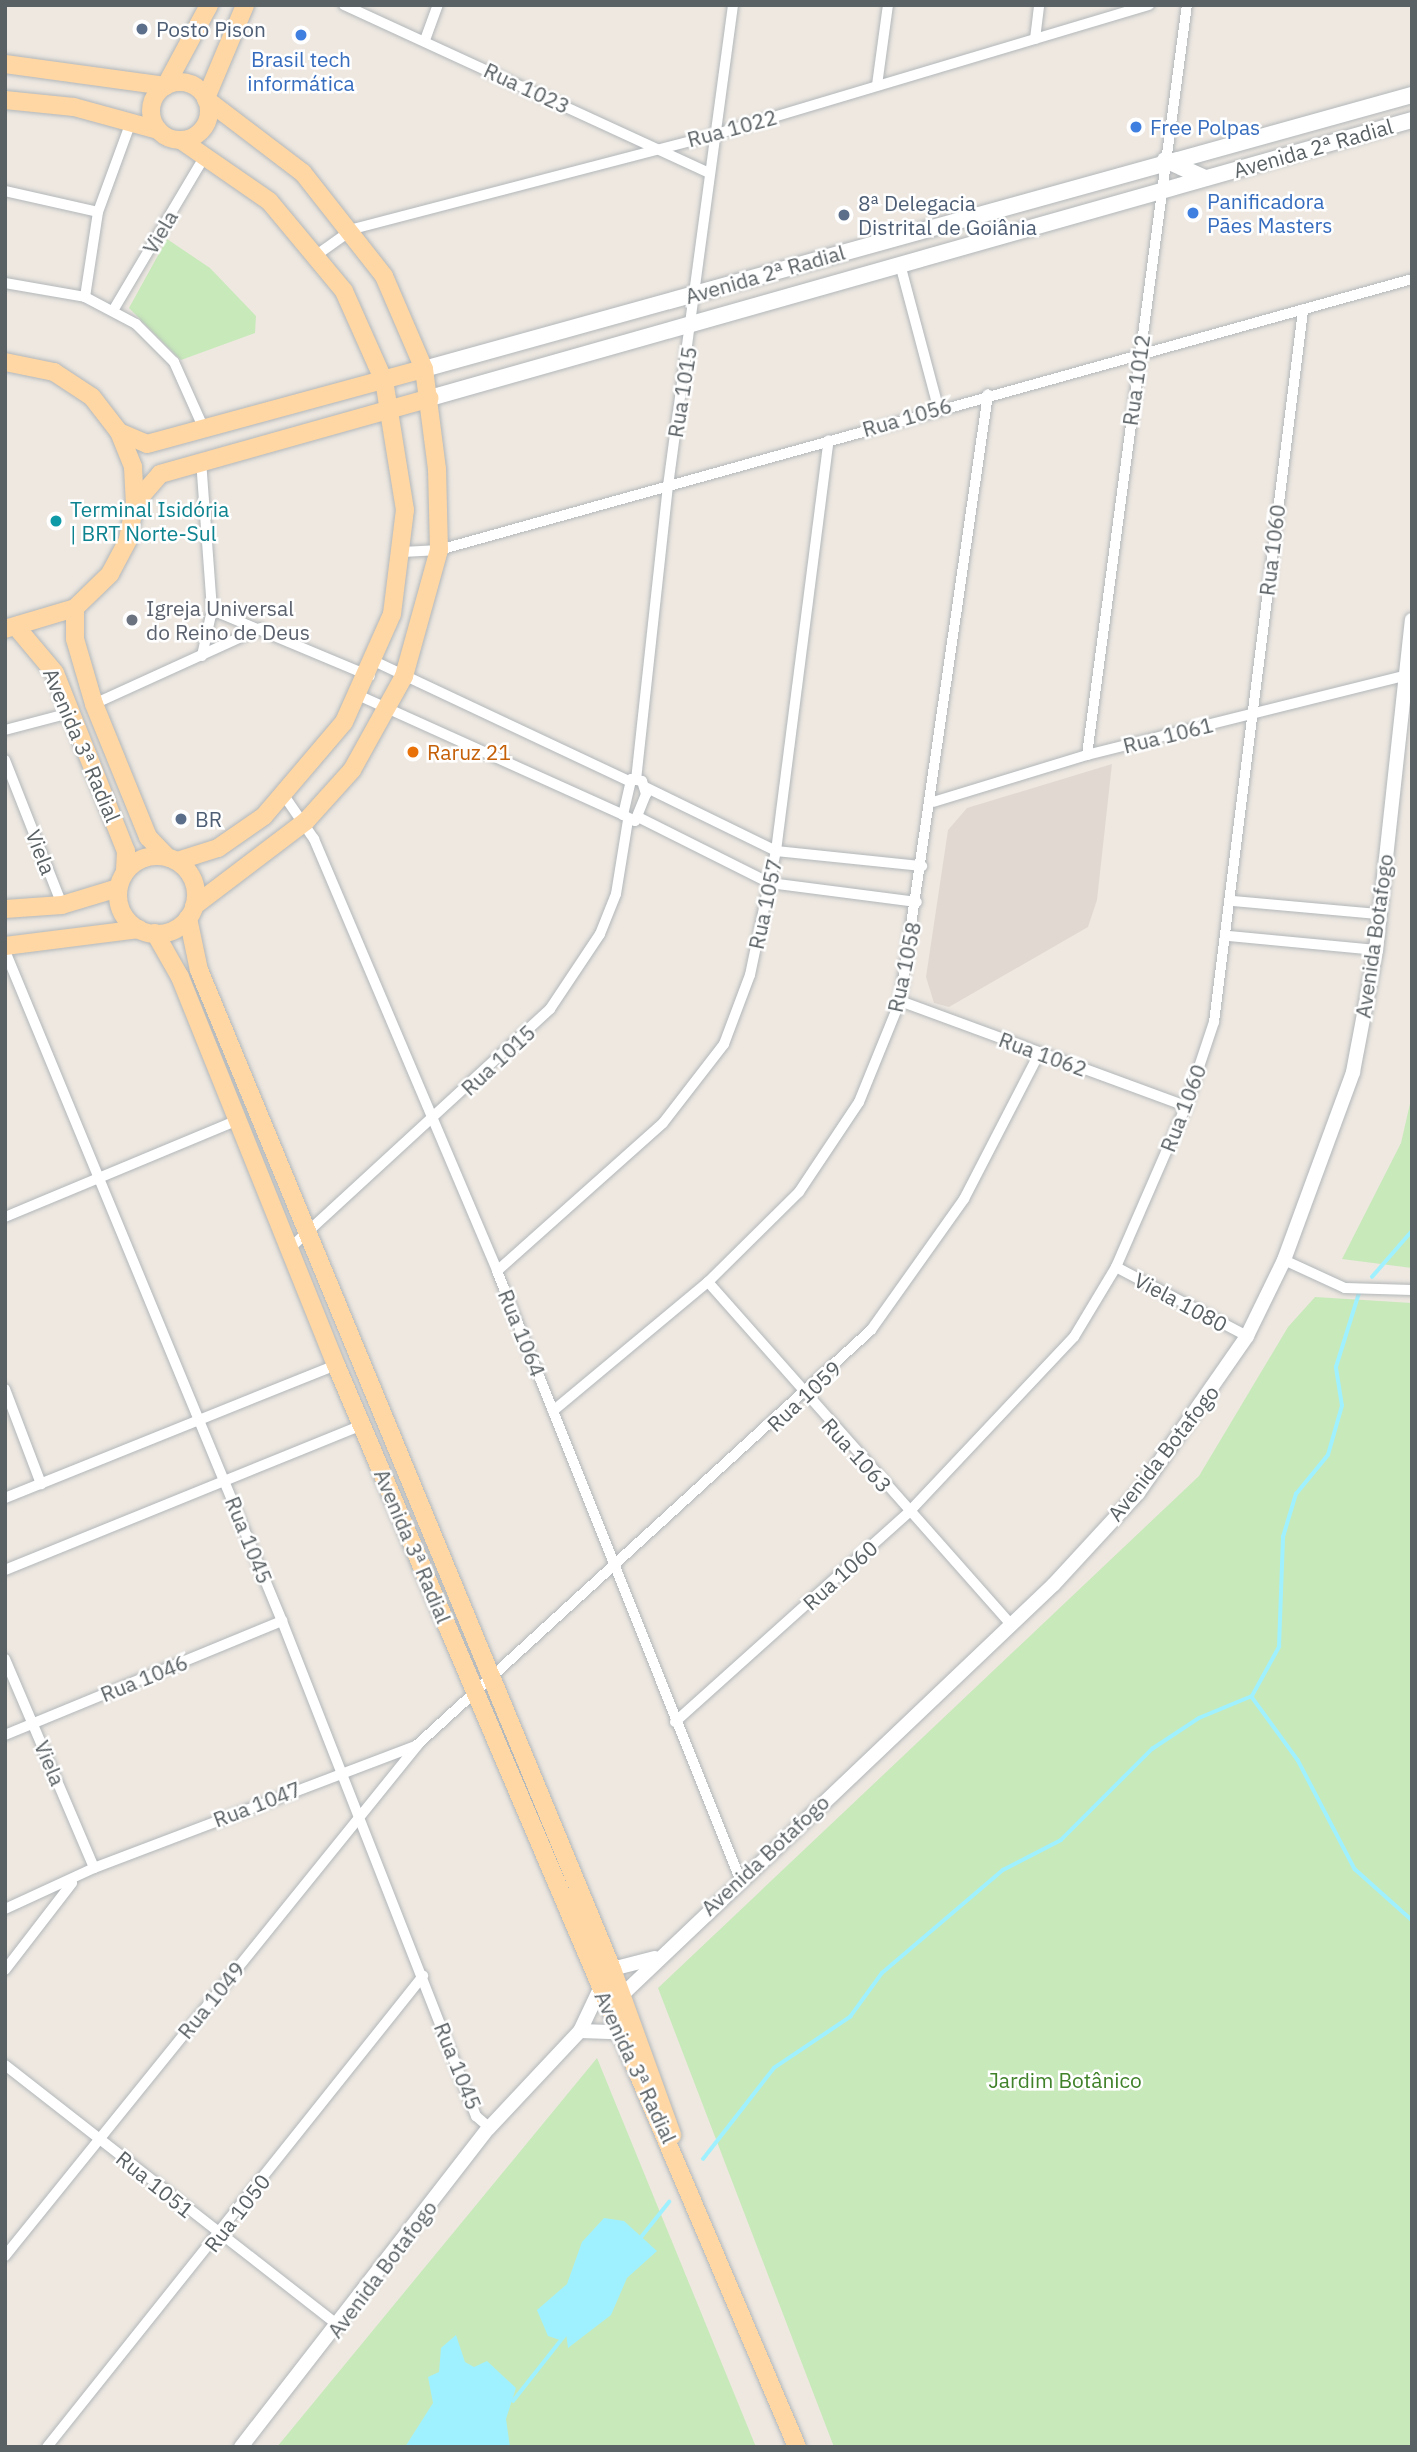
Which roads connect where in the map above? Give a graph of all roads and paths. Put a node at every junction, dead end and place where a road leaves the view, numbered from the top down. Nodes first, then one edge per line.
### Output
1 (209, 5) edge
2 (245, 5) edge
3 (344, 5) edge
4 (438, 5) edge
5 (733, 5) edge
6 (888, 5) edge
7 (1039, 5) edge
8 (1149, 5) edge
9 (1186, 5) edge
10 (1035, 39) junction
11 (425, 40) junction
12 (5, 64) edge
13 (166, 85) junction
14 (877, 85) junction
15 (1412, 94) edge
16 (206, 99) junction
17 (5, 100) edge
18 (1412, 120) edge
19 (131, 122) junction
20 (158, 130) junction
21 (713, 135) junction
22 (181, 140) junction
23 (654, 147) junction
24 (206, 154) junction
25 (1165, 160) junction
26 (709, 173) junction
27 (1205, 178) junction
28 (1164, 190) junction
29 (5, 191) edge
30 (98, 212) junction
31 (353, 229) junction
32 (318, 254) junction
33 (900, 264) junction
34 (1412, 279) edge
35 (5, 283) edge
36 (695, 294) junction
37 (85, 297) junction
38 (114, 309) junction
39 (1303, 310) junction
40 (692, 322) junction
41 (1139, 355) junction
42 (5, 362) edge
43 (424, 369) junction
44 (384, 381) junction
45 (988, 394) junction
46 (430, 398) junction
47 (938, 407) junction
48 (392, 409) junction
49 (204, 429) junction
50 (119, 432) junction
51 (830, 440) junction
52 (201, 460) junction
53 (668, 486) junction
54 (135, 503) junction
55 (439, 550) junction
56 (403, 552) junction
57 (75, 608) junction
58 (212, 610) junction
59 (1412, 620) edge
60 (261, 628) junction
61 (12, 629) edge
62 (202, 656) junction
63 (373, 669) junction
64 (404, 676) junction
65 (1405, 676) junction
66 (360, 696) junction
67 (94, 704) junction
68 (388, 710) junction
69 (71, 713) junction
70 (1251, 714) junction
71 (5, 730) edge
72 (1087, 755) junction
73 (5, 760) edge
74 (633, 780) junction
75 (645, 788) junction
76 (285, 797) junction
77 (933, 802) junction
78 (625, 818) junction
79 (640, 818) junction
80 (306, 821) junction
81 (776, 851) junction
82 (172, 859) junction
83 (922, 866) junction
84 (121, 880) junction
85 (770, 883) junction
86 (1233, 901) junction
87 (918, 902) junction
88 (62, 905) junction
89 (5, 909) edge
90 (191, 912) junction
91 (1380, 914) junction
92 (147, 931) junction
93 (1228, 936) junction
94 (5, 948) edge
95 (1376, 950) junction
96 (900, 1001) junction
97 (1039, 1054) junction
98 (1186, 1106) junction
99 (236, 1121) junction
100 (432, 1121) junction
101 (98, 1183) junction
102 (5, 1217) edge
103 (307, 1234) junction
104 (289, 1249) junction
105 (1284, 1260) junction
106 (1116, 1267) junction
107 (497, 1271) junction
108 (708, 1282) junction
109 (1412, 1290) edge
110 (344, 1318) junction
111 (1247, 1336) junction
112 (336, 1365) junction
113 (5, 1389) edge
114 (805, 1397) junction
115 (553, 1411) junction
116 (198, 1421) junction
117 (362, 1425) junction
118 (225, 1482) junction
119 (41, 1483) junction
120 (5, 1498) edge
121 (908, 1513) junction
122 (440, 1560) junction
123 (615, 1564) junction
124 (5, 1570) edge
125 (282, 1621) junction
126 (1011, 1624) junction
127 (5, 1659) edge
128 (492, 1675) junction
129 (474, 1691) junction
130 (675, 1722) junction
131 (33, 1723) junction
132 (5, 1735) edge
133 (418, 1745) junction
134 (341, 1772) junction
135 (359, 1816) junction
136 (94, 1868) junction
137 (740, 1879) junction
138 (73, 1881) junction
139 (5, 1909) edge
140 (656, 1958) junction
141 (612, 1969) junction
142 (5, 1970) edge
143 (423, 1976) junction
144 (599, 1991) junction
145 (622, 1995) junction
146 (580, 2031) junction
147 (617, 2032) junction
148 (5, 2066) edge
149 (490, 2127) junction
150 (100, 2139) junction
151 (677, 2155) junction
152 (219, 2236) junction
153 (5, 2256) edge
154 (339, 2326) junction
155 (47, 2447) edge
156 (241, 2447) edge
157 (797, 2447) edge

1 - 13 main road
2 - 16 main road
3 - 11 street, Rua 1023
4 - 11 street
5 - 21 street, Rua 1015
6 - 14 street
7 - 10 street
8 - 10 street, Rua 1022
9 - 25 street, Rua 1012
10 - 14 street, Rua 1022
11 - 23 street, Rua 1023
12 - 13 main road
13 - 16 main road
13 - 20 main road
14 - 21 street, Rua 1022
15 - 25 main road, Avenida 2ª Radial
16 - 22 main road
16 - 31 main road
17 - 19 main road
18 - 27 main road, Avenida 2ª Radial
19 - 20 main road
19 - 30 street
20 - 22 main road
21 - 23 street, Rua 1022
21 - 26 street, Rua 1015
22 - 24 main road
23 - 26 street, Rua 1023
23 - 31 street, Rua 1022
24 - 32 main road
24 - 38 street, Viela
25 - 27 main road
25 - 28 street, Rua 1012
25 - 36 main road, Avenida 2ª Radial
26 - 36 street, Rua 1015
27 - 28 main road, Avenida 2ª Radial
28 - 33 main road, Avenida 2ª Radial
28 - 41 street, Rua 1012
29 - 30 street
30 - 37 street
31 - 32 street, Rua 1022
31 - 43 main road
32 - 44 main road
33 - 40 main road, Avenida 2ª Radial
33 - 47 street
34 - 39 street, Rua 1056
35 - 37 street
36 - 40 street, Rua 1015
36 - 43 main road, Avenida 2ª Radial
37 - 38 street
38 - 49 street
39 - 41 street, Rua 1056
39 - 70 street, Rua 1060
40 - 46 main road, Avenida 2ª Radial
40 - 53 street, Rua 1015
41 - 45 street, Rua 1056
41 - 72 street, Rua 1012
42 - 50 main road
43 - 44 main road, Avenida 2ª Radial
43 - 46 main road
44 - 48 main road
44 - 49 main road, Avenida 2ª Radial
45 - 47 street, Rua 1056
45 - 77 street, Rua 1058
46 - 48 main road, Avenida 2ª Radial
46 - 55 main road
47 - 51 street, Rua 1056
48 - 52 main road, Avenida 2ª Radial
48 - 56 main road
49 - 50 main road, Avenida 2ª Radial
50 - 54 main road
51 - 53 street, Rua 1056
51 - 81 street, Rua 1057
52 - 54 main road, Avenida 2ª Radial
52 - 58 street
53 - 55 street, Rua 1056
53 - 74 street, Rua 1015
54 - 57 main road
55 - 56 street, Rua 1056
55 - 64 main road
56 - 63 main road
57 - 61 main road
57 - 67 main road, Avenida 3ª Radial
58 - 60 street
58 - 62 street
59 - 65 street, Avenida Botafogo
60 - 62 street
60 - 63 street
61 - 69 main road, Avenida 3ª Radial
62 - 67 street
63 - 64 street
63 - 66 main road
64 - 68 main road
64 - 74 street
65 - 70 street, Rua 1061
65 - 91 street, Avenida Botafogo
66 - 68 street
66 - 76 main road
67 - 82 main road, Avenida 3ª Radial
68 - 78 street
68 - 80 main road
69 - 71 street
69 - 84 main road, Avenida 3ª Radial
70 - 72 street, Rua 1061
70 - 86 street, Rua 1060
72 - 77 street, Rua 1061
73 - 88 street, Viela
74 - 75 street
74 - 78 street, Rua 1015
75 - 79 street
75 - 81 street
76 - 80 street, Rua 1064
76 - 82 main road
77 - 83 street, Rua 1058
78 - 79 street
78 - 100 street, Rua 1015
79 - 85 street
80 - 90 main road
80 - 100 street, Rua 1064
81 - 83 street
81 - 85 street, Rua 1057
82 - 84 main road
82 - 90 main road
83 - 87 street, Rua 1058
84 - 88 main road
84 - 92 main road
85 - 87 street
85 - 107 street, Rua 1057
86 - 91 street
86 - 93 street, Rua 1060
87 - 96 street, Rua 1058
88 - 89 main road
90 - 92 main road
90 - 103 main road, Avenida 3ª Radial
91 - 95 street, Avenida Botafogo
92 - 94 main road
92 - 99 main road, Avenida 3ª Radial
93 - 95 street
93 - 98 street, Rua 1060
94 - 101 street, Rua 1045
95 - 105 street, Avenida Botafogo
96 - 97 street, Rua 1062
96 - 108 street, Rua 1058
97 - 98 street, Rua 1062
97 - 114 street, Rua 1059
98 - 106 street, Rua 1060
99 - 101 street
99 - 104 main road, Avenida 3ª Radial
100 - 103 street, Rua 1015
100 - 107 street, Rua 1064
101 - 102 street
101 - 116 street, Rua 1045
103 - 104 street, Rua 1015
103 - 110 main road, Avenida 3ª Radial
104 - 112 main road, Avenida 3ª Radial
105 - 109 street
105 - 111 street, Avenida Botafogo
106 - 111 street, Viela 1080
106 - 121 street, Rua 1060
107 - 115 street, Rua 1064
108 - 114 street, Rua 1063
108 - 115 street, Rua 1058
110 - 112 main road
110 - 122 main road, Avenida 3ª Radial
111 - 126 street, Avenida Botafogo
112 - 116 street
112 - 117 main road, Avenida 3ª Radial
113 - 119 street
114 - 121 street, Rua 1063
114 - 123 street, Rua 1059
115 - 123 street, Rua 1064
116 - 118 street, Rua 1045
116 - 119 street
117 - 118 street
117 - 122 main road
117 - 129 main road, Avenida 3ª Radial
118 - 124 street
118 - 125 street, Rua 1045
119 - 120 street
121 - 126 street, Rua 1063
121 - 130 street, Rua 1060
122 - 128 main road, Avenida 3ª Radial
123 - 128 street, Rua 1059
123 - 130 street, Rua 1064
125 - 131 street, Rua 1046
125 - 134 street, Rua 1045
126 - 137 street, Avenida Botafogo
127 - 131 street, Viela
128 - 129 street, Rua 1047
128 - 141 main road, Avenida 3ª Radial
129 - 133 street, Rua 1047
129 - 144 main road, Avenida 3ª Radial
130 - 137 street, Rua 1064
131 - 132 street, Rua 1046
131 - 136 street, Viela
133 - 134 street, Rua 1047
133 - 135 street, Rua 1049
134 - 135 street, Rua 1045
134 - 136 street, Rua 1047
135 - 143 street, Rua 1045
135 - 150 street, Rua 1049
136 - 138 street, Rua 1047
137 - 140 street, Avenida Botafogo
138 - 139 street, Rua 1047
138 - 142 street
140 - 141 street, Avenida Botafogo
140 - 145 street, Avenida Botafogo
141 - 145 main road, Avenida 3ª Radial
143 - 149 street, Rua 1045
143 - 152 street, Rua 1050
144 - 146 street, Avenida Botafogo
144 - 147 main road, Avenida 3ª Radial
145 - 151 main road, Avenida 3ª Radial
146 - 147 street
146 - 149 street, Avenida Botafogo
147 - 151 main road, Avenida 3ª Radial
148 - 150 street, Rua 1051
149 - 154 street, Avenida Botafogo
150 - 152 street, Rua 1051
150 - 153 street, Rua 1049
151 - 157 main road, Avenida 3ª Radial
152 - 154 street, Rua 1051
152 - 155 street, Rua 1050
154 - 156 street, Avenida Botafogo

